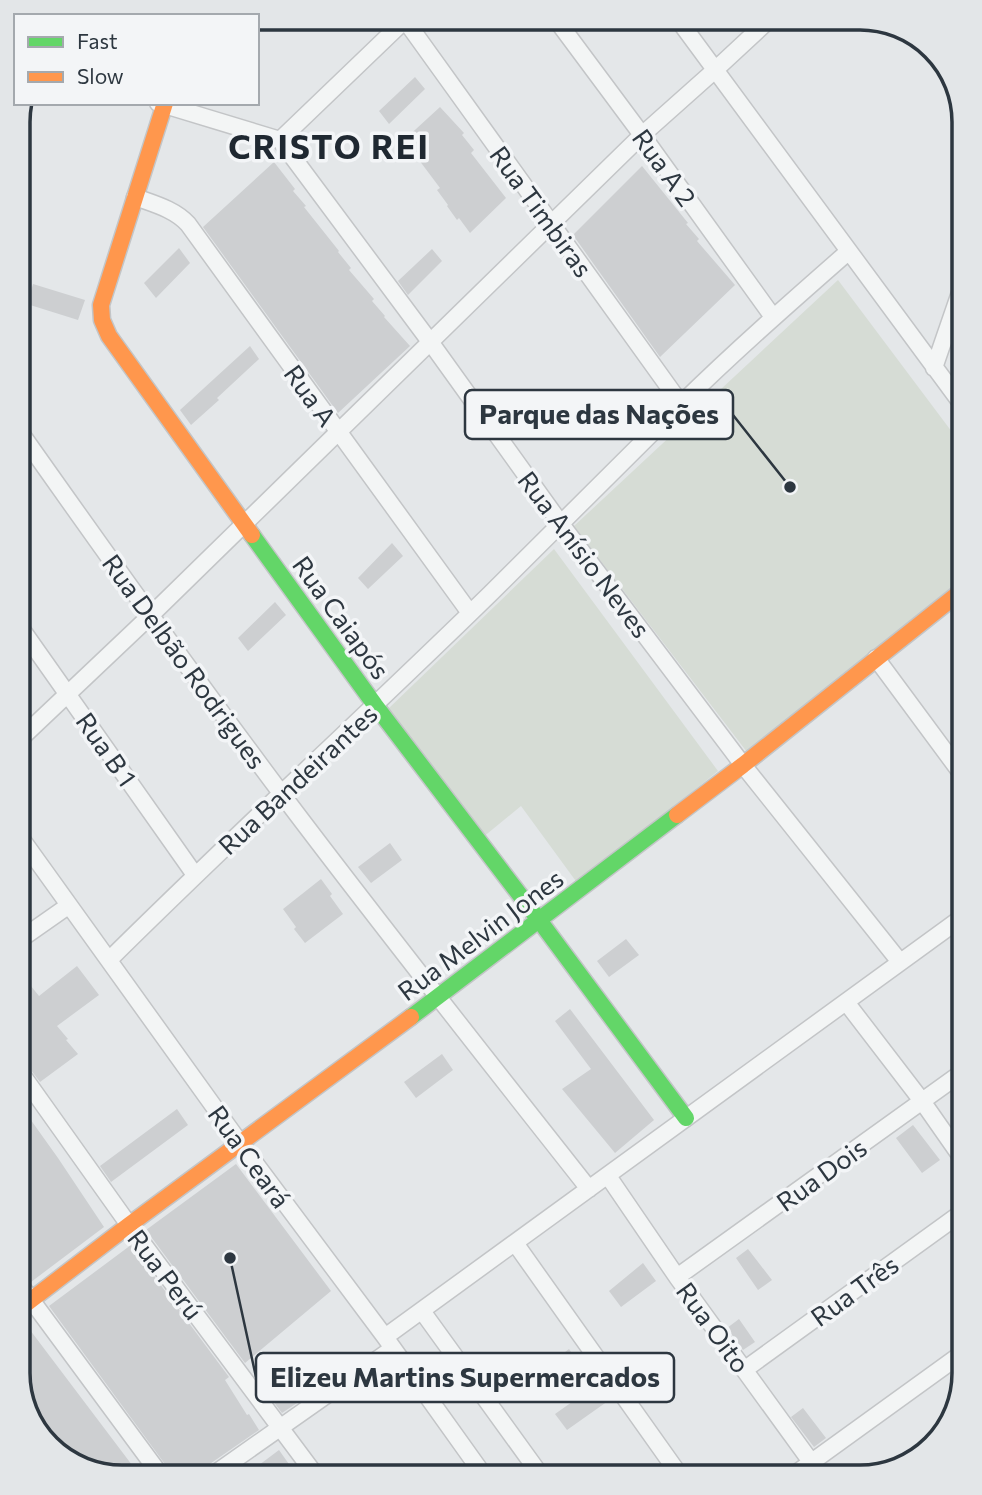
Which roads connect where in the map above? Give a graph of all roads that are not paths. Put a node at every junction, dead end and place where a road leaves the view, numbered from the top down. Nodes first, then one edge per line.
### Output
1 (394, 30) edge
2 (413, 30) edge
3 (564, 30) edge
4 (686, 30) edge
5 (758, 30) edge
6 (715, 70) junction
7 (162, 105) edge
8 (165, 105) edge
9 (642, 135) junction
10 (280, 140) junction
11 (135, 197) junction
12 (551, 224) junction
13 (849, 251) junction
14 (952, 316) edge
15 (773, 317) junction
16 (431, 343) junction
17 (934, 368) junction
18 (952, 391) edge
19 (681, 404) junction
20 (337, 432) junction
21 (30, 446) edge
22 (561, 524) junction
23 (244, 525) junction
24 (952, 598) edge
25 (470, 613) junction
26 (150, 617) junction
27 (30, 641) edge
28 (876, 658) junction
29 (68, 694) junction
30 (375, 705) junction
31 (30, 730) edge
32 (952, 761) edge
33 (743, 765) junction
34 (282, 794) junction
35 (30, 851) edge
36 (195, 875) junction
37 (68, 906) junction
38 (539, 920) junction
39 (952, 924) edge
40 (30, 933) edge
41 (109, 960) junction
42 (900, 962) junction
43 (438, 997) junction
44 (846, 1002) junction
45 (952, 1080) edge
46 (30, 1086) edge
47 (922, 1101) junction
48 (687, 1118) junction
49 (240, 1143) junction
50 (952, 1144) edge
51 (608, 1175) junction
52 (589, 1189) junction
53 (952, 1220) edge
54 (130, 1225) junction
55 (515, 1244) junction
56 (677, 1277) junction
57 (30, 1300) edge
58 (422, 1311) junction
59 (30, 1312) edge
60 (388, 1343) junction
61 (952, 1361) edge
62 (744, 1370) junction
63 (281, 1428) junction
64 (811, 1463) junction
65 (152, 1465) edge
66 (227, 1465) edge
67 (308, 1465) edge
68 (476, 1465) edge
69 (533, 1465) edge
70 (672, 1465) edge
71 (808, 1465) edge

1 - 10 street
2 - 12 street, Rua Timbiras
3 - 9 street, Rua A 2
4 - 6 street
5 - 6 street
6 - 9 street
6 - 13 street
7 - 11 street, Rua Caiapós
8 - 10 street
9 - 12 street
9 - 15 street, Rua A 2
10 - 16 street, Rua Anísio Neves
11 - 20 street, Rua A
11 - 23 street, Rua Caiapós
12 - 16 street
12 - 19 street, Rua Timbiras
13 - 15 street, Rua Bandeirantes
13 - 17 street
14 - 17 street
15 - 19 street, Rua Bandeirantes
16 - 20 street
16 - 22 street, Rua Anísio Neves
17 - 18 street
19 - 22 street, Rua Bandeirantes
20 - 23 street
20 - 25 street, Rua A
21 - 26 street, Rua Delbão Rodrigues
22 - 25 street, Rua Bandeirantes
22 - 33 street, Rua Anísio Neves
23 - 26 street
23 - 30 street, Rua Caiapós
24 - 28 street, Rua Melvin Jones
25 - 30 street, Rua Bandeirantes
26 - 29 street
26 - 34 street, Rua Delbão Rodrigues
27 - 29 street, Rua B 1
28 - 32 street
28 - 33 street, Rua Melvin Jones
29 - 31 street
29 - 36 street, Rua B 1
30 - 34 street, Rua Bandeirantes
30 - 38 street, Rua Caiapós
33 - 38 street, Rua Melvin Jones
33 - 42 street, Rua Anísio Neves
34 - 36 street, Rua Bandeirantes
34 - 43 street, Rua Delbão Rodrigues
35 - 37 street, Rua Ceará
36 - 41 street, Rua Bandeirantes
37 - 40 street
37 - 41 street, Rua Ceará
38 - 43 street, Rua Melvin Jones
38 - 48 street, Rua Caiapós
39 - 42 street
41 - 49 street, Rua Ceará
42 - 44 street
43 - 49 street, Rua Melvin Jones
43 - 52 street, Rua Delbão Rodrigues
44 - 47 street
44 - 48 street
45 - 47 street, Rua Dois
46 - 54 street, Rua Perú
47 - 50 street
47 - 56 street, Rua Dois
48 - 51 street
49 - 54 street, Rua Melvin Jones
49 - 60 street, Rua Ceará
51 - 52 street
51 - 56 street, Rua Oito
52 - 55 street
53 - 62 street, Rua Três
54 - 57 street, Rua Melvin Jones
54 - 63 street, Rua Perú
55 - 58 street
55 - 70 street
56 - 62 street, Rua Oito
58 - 60 street
58 - 69 street
59 - 65 street
60 - 63 street
60 - 68 street, Rua Ceará
61 - 64 street
62 - 64 street, Rua Oito
63 - 66 street
63 - 67 street, Rua Perú
64 - 71 street

